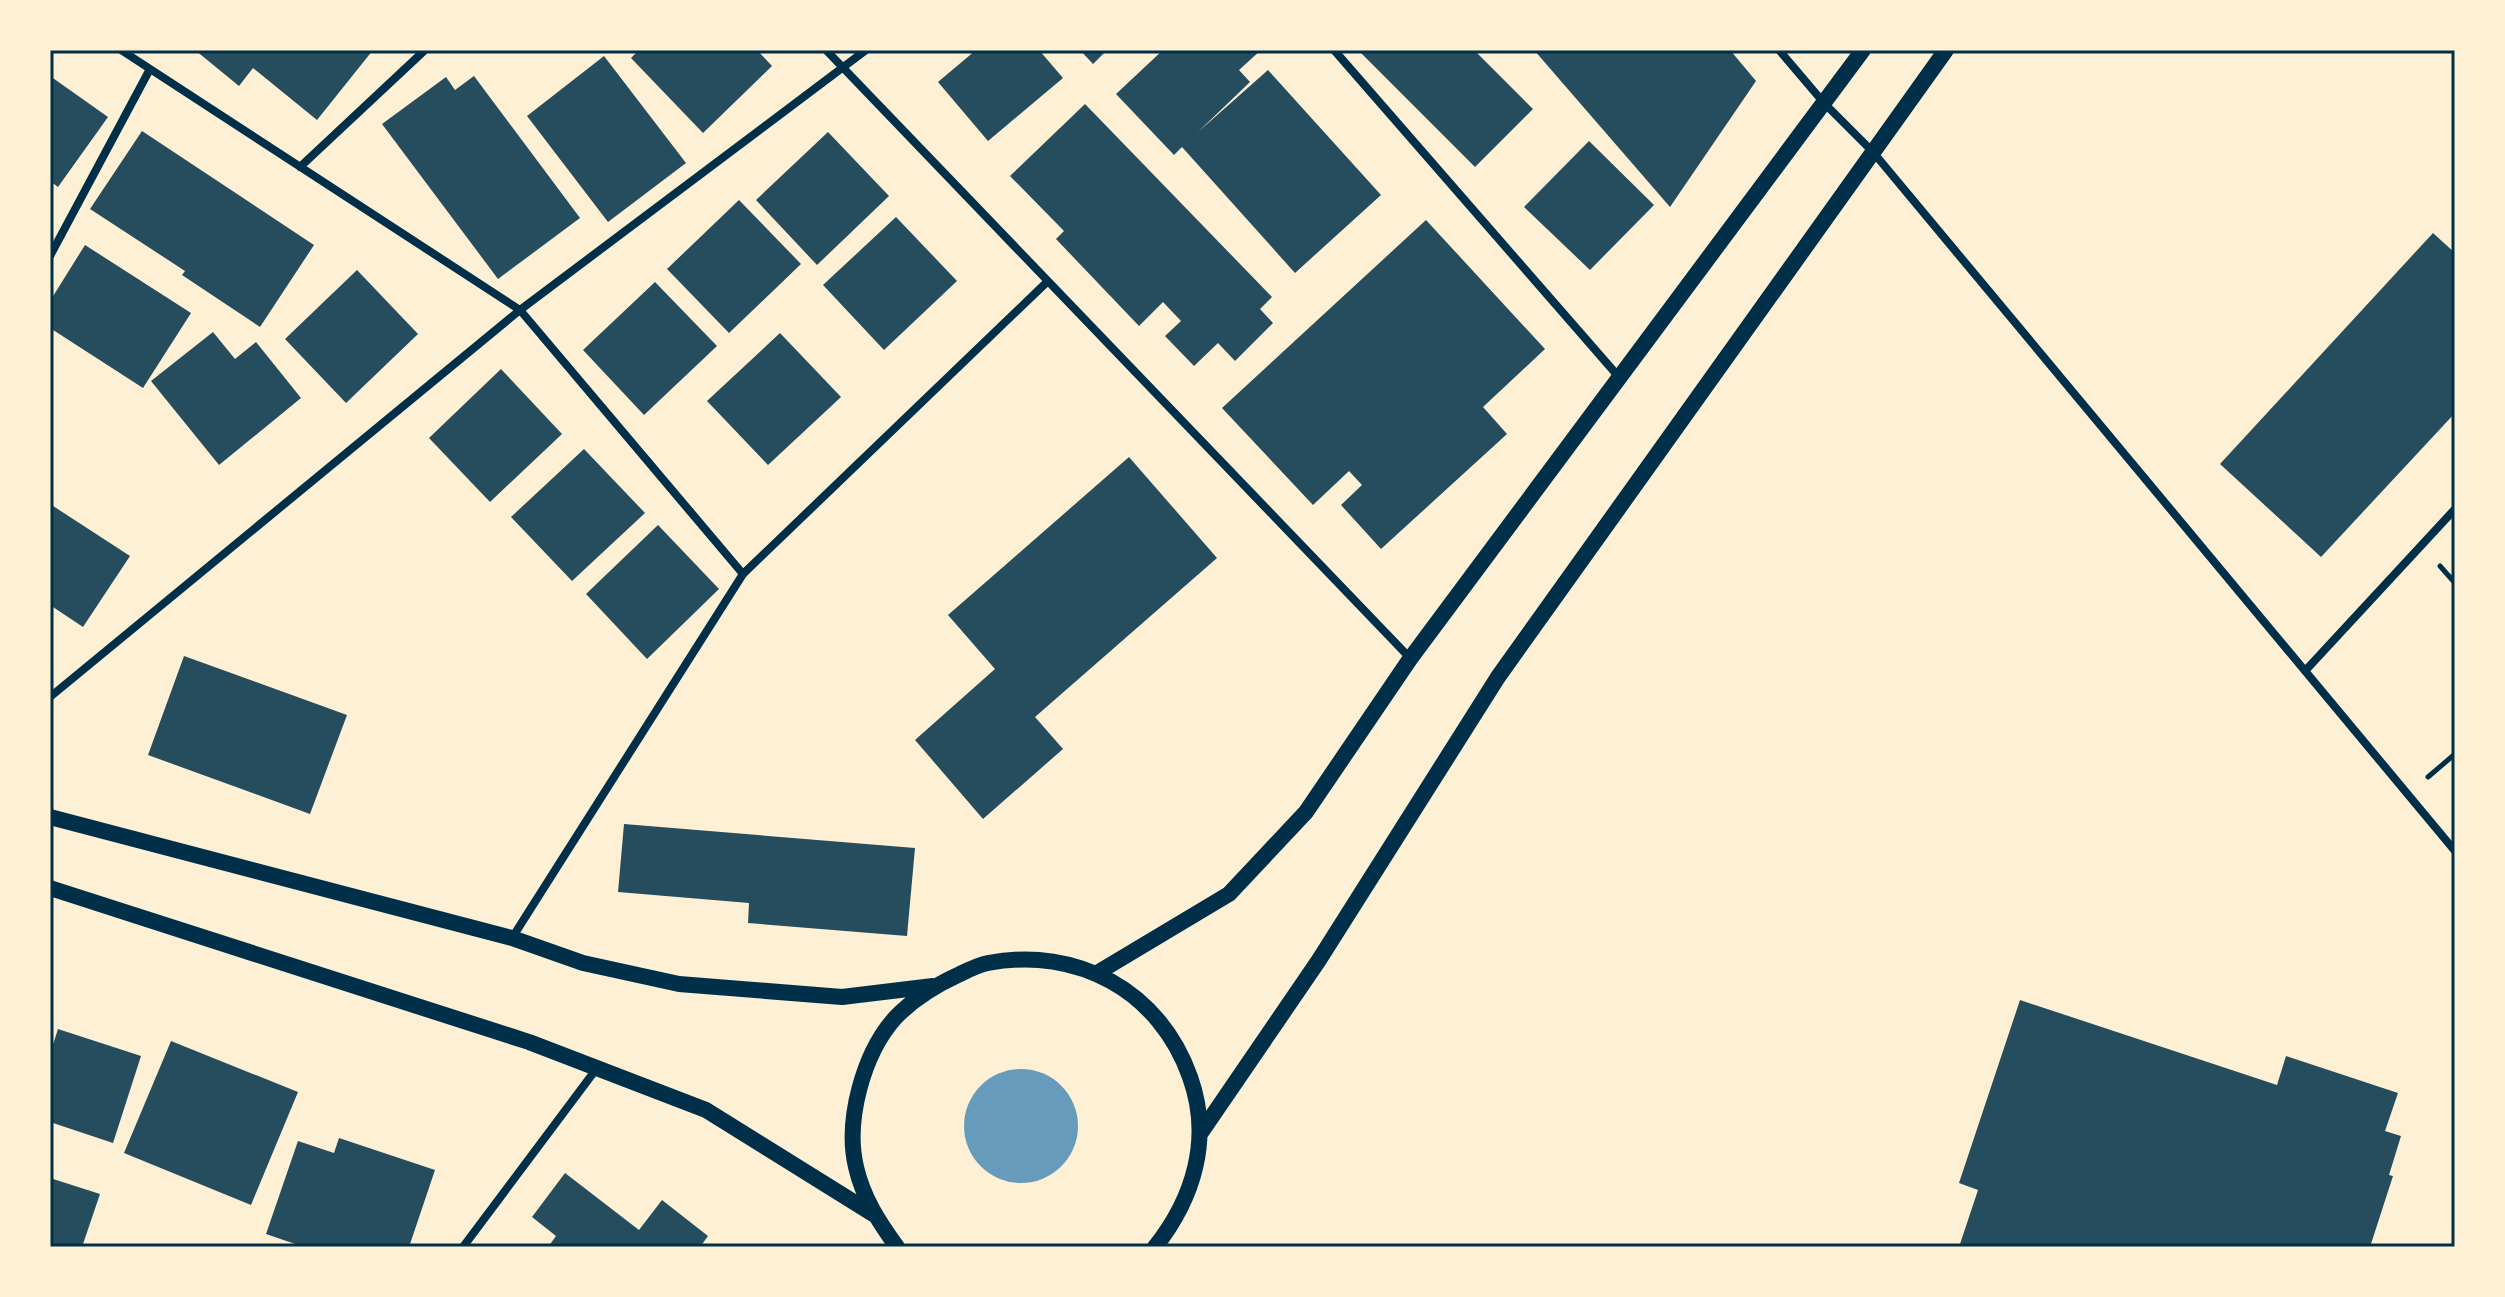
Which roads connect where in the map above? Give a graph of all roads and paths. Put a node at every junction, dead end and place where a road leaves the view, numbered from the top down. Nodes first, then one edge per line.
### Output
1 (121, 50) edge
2 (425, 50) edge
3 (826, 50) edge
4 (866, 50) edge
5 (1334, 50) edge
6 (1779, 50) edge
7 (1863, 50) edge
8 (1946, 50) edge
9 (842, 67) junction
10 (150, 69) junction
11 (1824, 103) junction
12 (1873, 152) junction
13 (300, 167) junction
14 (50, 256) edge
15 (1048, 281) junction
16 (520, 310) junction
17 (1618, 376) junction
18 (2455, 509) edge
19 (743, 574) junction
20 (1410, 659) junction
21 (2305, 671) junction
22 (50, 697) edge
23 (2455, 754) edge
24 (2408, 794) junction
25 (50, 817) edge
26 (2455, 851) edge
27 (50, 888) edge
28 (512, 938) junction
29 (1097, 973) junction
30 (933, 986) junction
31 (597, 1068) junction
32 (1200, 1134) junction
33 (873, 1214) junction
34 (463, 1247) edge
35 (897, 1247) edge
36 (1155, 1247) edge

1 - 10 street
2 - 13 street
3 - 9 street
4 - 9 street
5 - 17 street
6 - 11 street
7 - 11 main road
8 - 12 main road
9 - 15 street
9 - 16 street
10 - 13 street
10 - 14 street
11 - 12 street
11 - 17 main road
12 - 21 street
12 - 32 main road
13 - 16 street
15 - 19 street
15 - 20 street
16 - 19 street
16 - 22 street
17 - 20 main road
18 - 21 street
19 - 28 street
20 - 29 main road
21 - 24 street
23 - 24 path
24 - 26 street
25 - 28 main road
27 - 31 main road
28 - 30 main road
29 - 30 main road
29 - 32 main road
30 - 33 main road
31 - 33 main road
31 - 34 street
32 - 36 main road
33 - 35 main road

